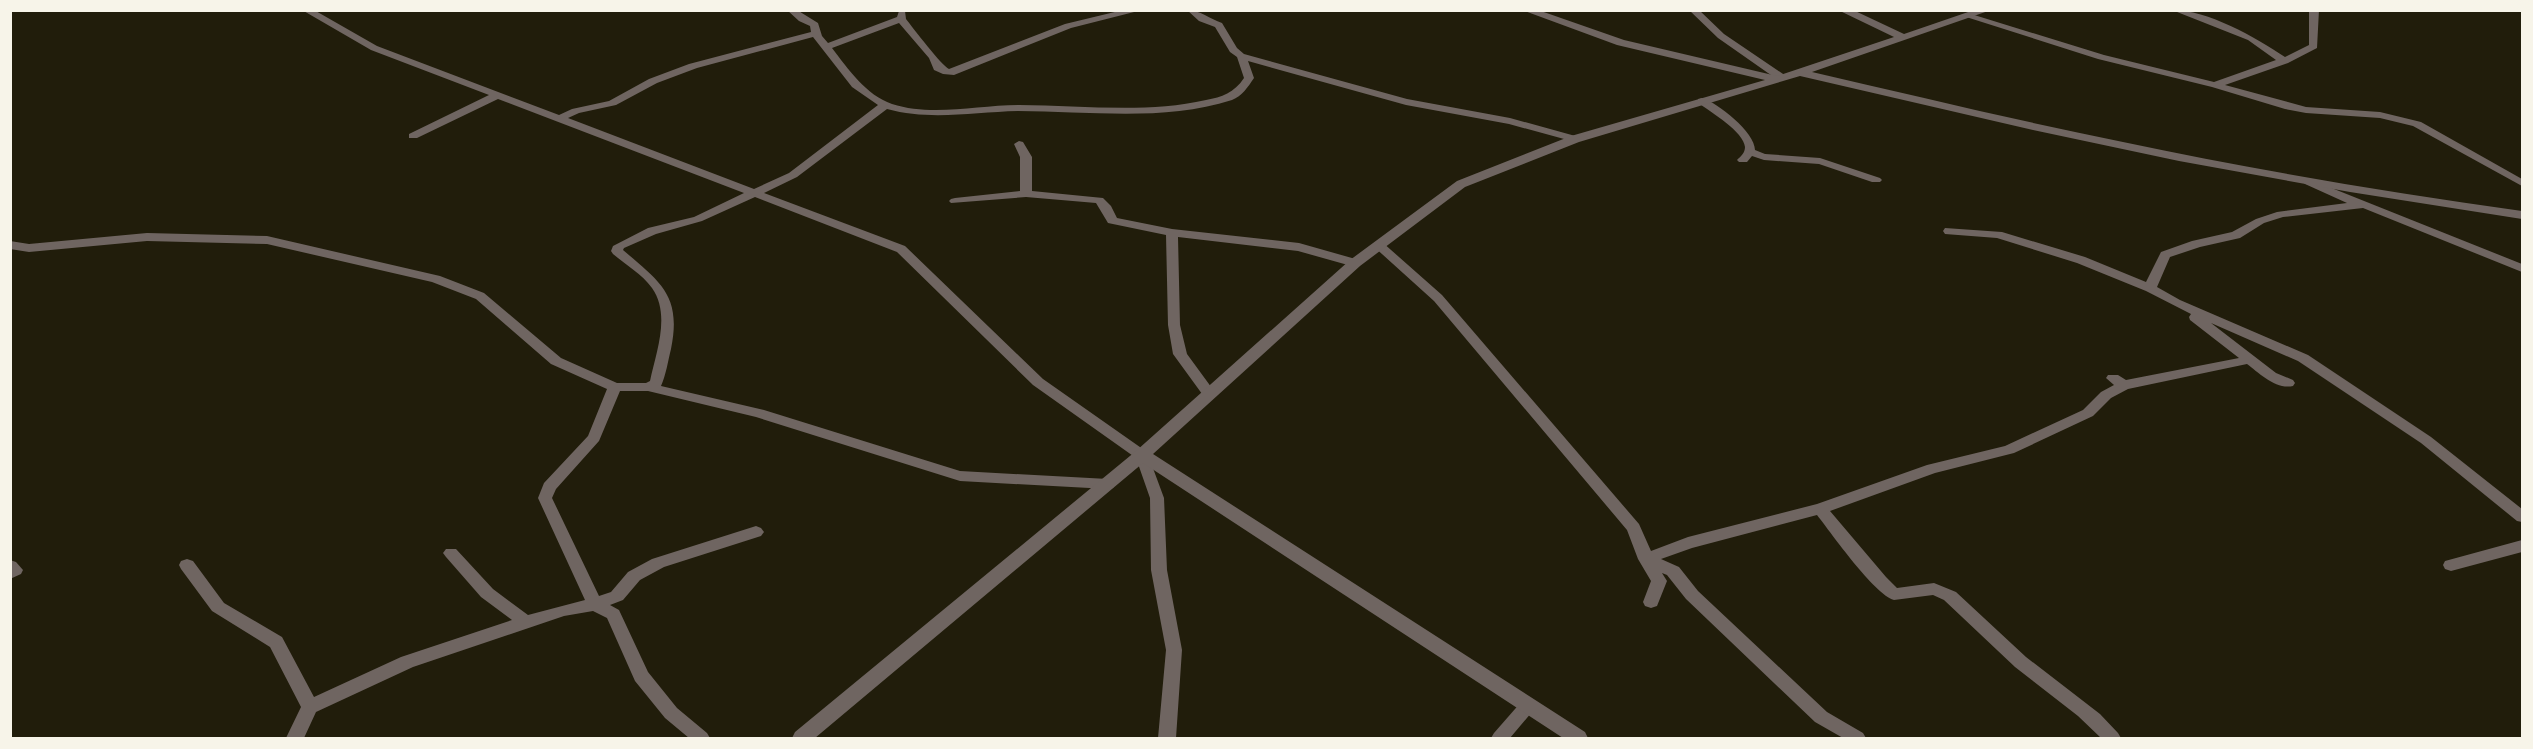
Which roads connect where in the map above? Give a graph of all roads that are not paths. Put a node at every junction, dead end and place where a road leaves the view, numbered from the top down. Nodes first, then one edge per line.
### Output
1 (306, 10) edge
2 (791, 10) edge
3 (1138, 10) edge
4 (1191, 10) edge
5 (1527, 10) edge
6 (1693, 10) edge
7 (1842, 10) edge
8 (1986, 10) edge
9 (2176, 10) edge
10 (2313, 10) edge
11 (902, 15) edge
12 (1968, 16) junction
13 (817, 33) junction
14 (1902, 37) junction
15 (827, 47) junction
16 (1240, 56) junction
17 (2284, 61) junction
18 (1800, 73) junction
19 (1779, 79) junction
20 (2215, 85) junction
21 (498, 95) junction
22 (1702, 101) junction
23 (885, 105) junction
24 (560, 118) junction
25 (413, 136) dead end
26 (1575, 139) junction
27 (1019, 144) dead end
28 (1876, 180) dead end
29 (2523, 183) edge
30 (753, 192) junction
31 (1026, 194) junction
32 (2365, 200) junction
33 (955, 201) dead end
34 (2523, 215) edge
35 (1949, 231) dead end
36 (1172, 233) junction
37 (10, 245) edge
38 (1378, 245) junction
39 (1355, 263) junction
40 (2523, 268) edge
41 (2150, 288) junction
42 (2176, 303) junction
43 (2249, 359) junction
44 (2288, 383) dead end
45 (615, 387) junction
46 (648, 387) junction
47 (1210, 395) junction
48 (1142, 455) junction
49 (1108, 484) junction
50 (1820, 509) junction
51 (2523, 517) edge
52 (756, 532) dead end
53 (2523, 546) edge
54 (452, 553) dead end
55 (1646, 559) junction
56 (187, 565) dead end
57 (2451, 565) dead end
58 (10, 566) edge
59 (10, 573) edge
60 (1651, 602) dead end
61 (595, 604) junction
62 (526, 622) junction
63 (310, 706) junction
64 (1528, 706) junction
65 (295, 738) edge
66 (701, 738) edge
67 (802, 738) edge
68 (1167, 738) edge
69 (1500, 738) edge
70 (1578, 738) edge
71 (1857, 738) edge
72 (2112, 738) edge

1 - 21 street
2 - 13 street
3 - 11 street
4 - 16 street
5 - 19 street
6 - 19 street
7 - 14 street
8 - 12 street
9 - 17 street
10 - 17 street
11 - 15 street
12 - 14 street
12 - 20 street
13 - 15 street
13 - 24 street
14 - 18 street
15 - 23 street
16 - 23 street
16 - 26 street
17 - 20 street
18 - 19 street
18 - 32 street
19 - 22 street
20 - 29 street
21 - 24 street
21 - 25 street
22 - 26 street
22 - 28 street
23 - 30 street
24 - 30 street
26 - 38 street
27 - 31 street
30 - 46 street
30 - 48 street
31 - 33 street
31 - 36 street
32 - 34 street
32 - 40 street
32 - 41 street
35 - 41 street
36 - 39 street
36 - 47 street
37 - 45 street
38 - 39 street
38 - 55 street
39 - 47 street
41 - 42 street
42 - 43 street
42 - 51 street
43 - 44 street
43 - 50 street
45 - 46 street
45 - 61 street
46 - 49 street
47 - 48 street
48 - 49 street
48 - 64 street
48 - 68 street
49 - 67 street
50 - 55 street
50 - 72 street
52 - 61 street
53 - 57 street
54 - 62 street
55 - 60 street
55 - 71 street
56 - 63 street
58 - 59 street
61 - 62 street
61 - 66 street
62 - 63 street
63 - 65 street
64 - 69 street
64 - 70 street

